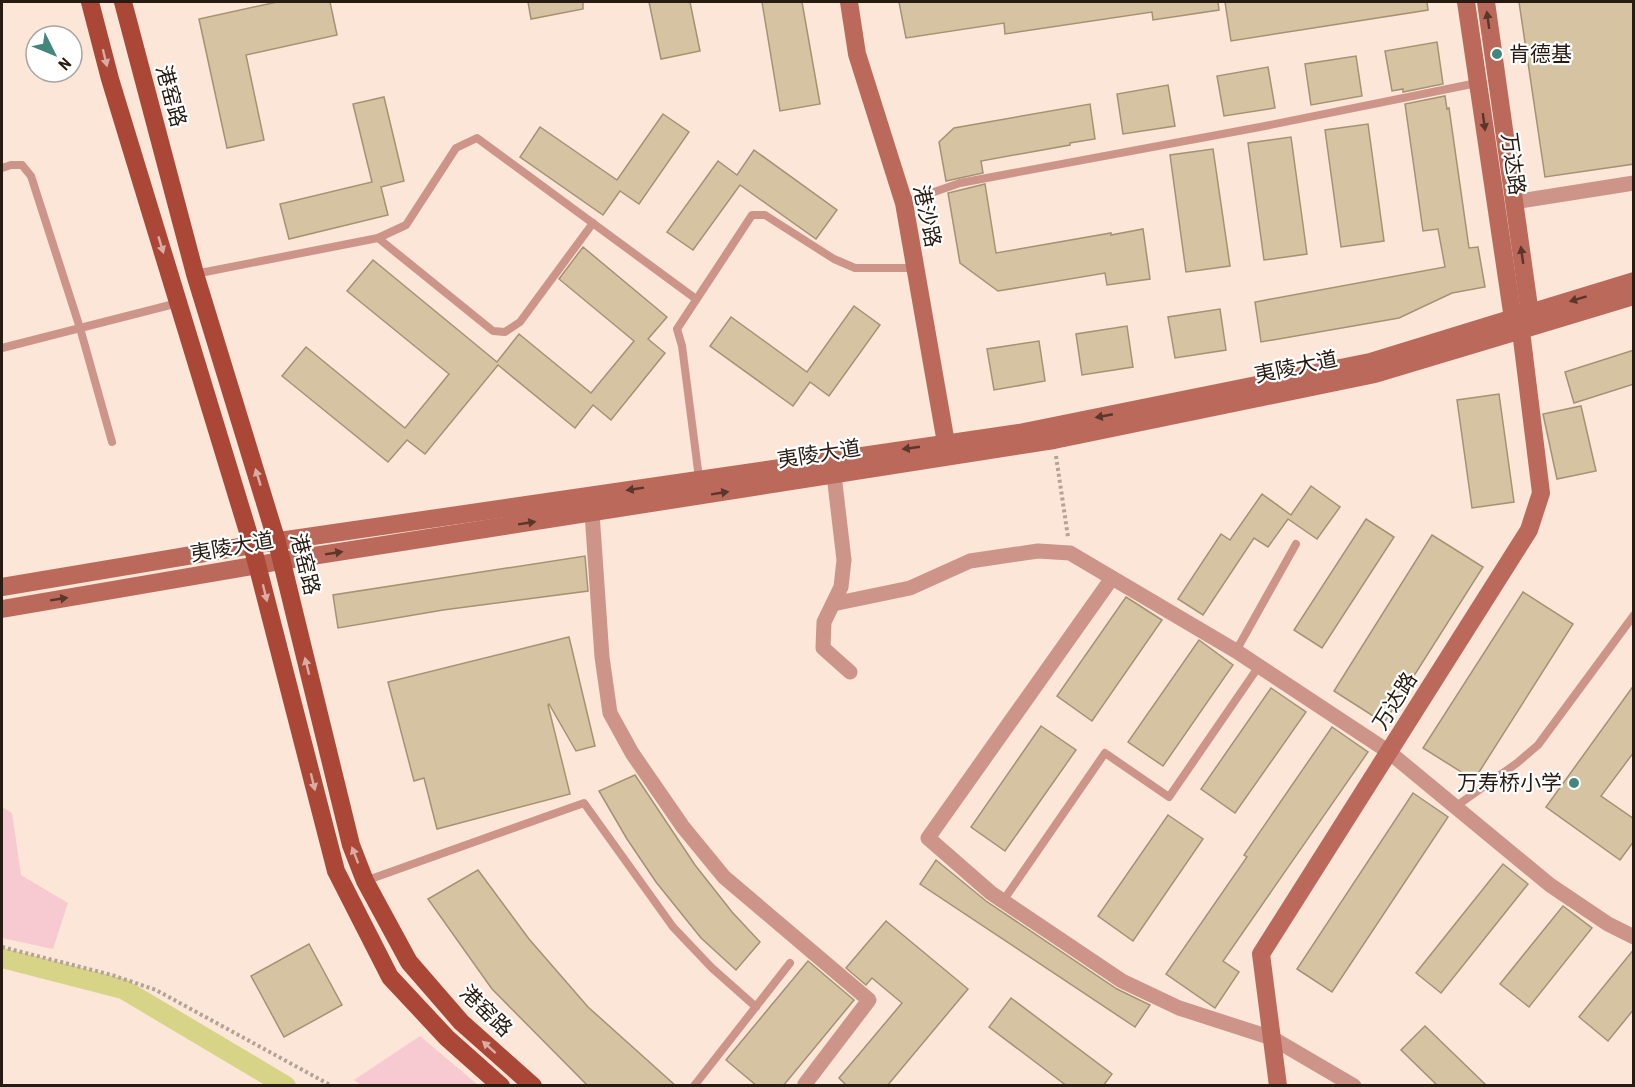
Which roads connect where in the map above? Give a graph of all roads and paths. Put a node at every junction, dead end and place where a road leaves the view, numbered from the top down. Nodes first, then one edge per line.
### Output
1 (90, 2) edge
2 (123, 2) edge
3 (849, 2) edge
4 (1466, 2) edge
5 (1486, 2) edge
6 (1478, 83) junction
7 (2, 168) edge
8 (1634, 183) edge
9 (1514, 202) junction
10 (904, 203) junction
11 (593, 223) junction
12 (378, 238) junction
13 (915, 268) junction
14 (195, 274) junction
15 (1634, 281) edge
16 (1634, 296) edge
17 (696, 299) junction
18 (178, 303) junction
19 (1521, 321) junction
20 (80, 328) junction
21 (2, 348) edge
22 (1054, 440) junction
23 (112, 442) dead end
24 (946, 443) junction
25 (834, 474) junction
26 (699, 479) junction
27 (592, 513) junction
28 (277, 542) junction
29 (1296, 544) dead end
30 (252, 545) junction
31 (1070, 553) junction
32 (282, 561) junction
33 (258, 566) junction
34 (1112, 578) junction
35 (2, 587) edge
36 (833, 604) junction
37 (2, 609) edge
38 (1634, 615) edge
39 (1236, 651) junction
40 (1259, 666) junction
41 (850, 672) dead end
42 (1389, 752) junction
43 (1455, 807) junction
44 (365, 881) junction
45 (1003, 901) junction
46 (1634, 937) edge
47 (2, 947) edge
48 (790, 963) dead end
49 (756, 1007) junction
50 (1272, 1038) junction
51 (332, 1086) edge
52 (501, 1086) edge
53 (533, 1086) edge
54 (694, 1086) edge
55 (806, 1086) edge
56 (1278, 1086) edge
57 (1354, 1086) edge

1 -> 18 main road
2 - 14 main road, 港窑路
3 - 10 main road, 港沙路
4 - 6 main road, 万达路
9 -> 5 main road, 万达路
6 - 10 lane
6 -> 19 main road, 万达路
7 - 20 lane
8 - 9 street
19 -> 9 main road, 万达路
10 - 13 main road, 港沙路
11 - 12 lane
11 - 12 lane
11 - 17 lane
12 - 14 lane
13 - 17 lane
13 - 24 main road, 港沙路
28 -> 14 main road, 港窑路
15 -> 19 main road, 夷陵大道
16 - 19 main road, 夷陵大道
17 - 26 lane
18 - 20 lane
18 - 30 main road
19 - 22 main road, 夷陵大道
19 -> 24 main road, 夷陵大道
19 - 42 main road, 万达路
20 - 21 lane
20 - 23 lane
22 - 25 main road, 夷陵大道
22 - 31 path
24 -> 26 main road, 夷陵大道
27 -> 25 main road, 夷陵大道
25 - 36 street
26 -> 28 main road, 夷陵大道
32 -> 27 main road, 夷陵大道
27 - 55 street
28 - 30 main road, 夷陵大道
28 - 32 main road, 港窑路
29 - 39 lane
30 - 33 main road
30 - 35 main road, 夷陵大道
31 - 34 street
31 - 36 street
32 - 33 main road, 夷陵大道
44 -> 32 main road, 港窑路
37 -> 33 main road, 夷陵大道
33 -> 52 main road
34 - 39 street
34 - 45 street
36 - 41 street
38 - 43 lane
39 - 40 street
40 - 42 street
40 - 45 lane
42 - 43 street
42 - 50 main road, 万达路
43 - 46 street
44 - 49 lane
53 -> 44 main road, 港窑路
45 - 50 street
47 - 51 path
48 - 49 lane
49 - 54 lane
50 - 56 main road, 万达路
50 - 57 street

